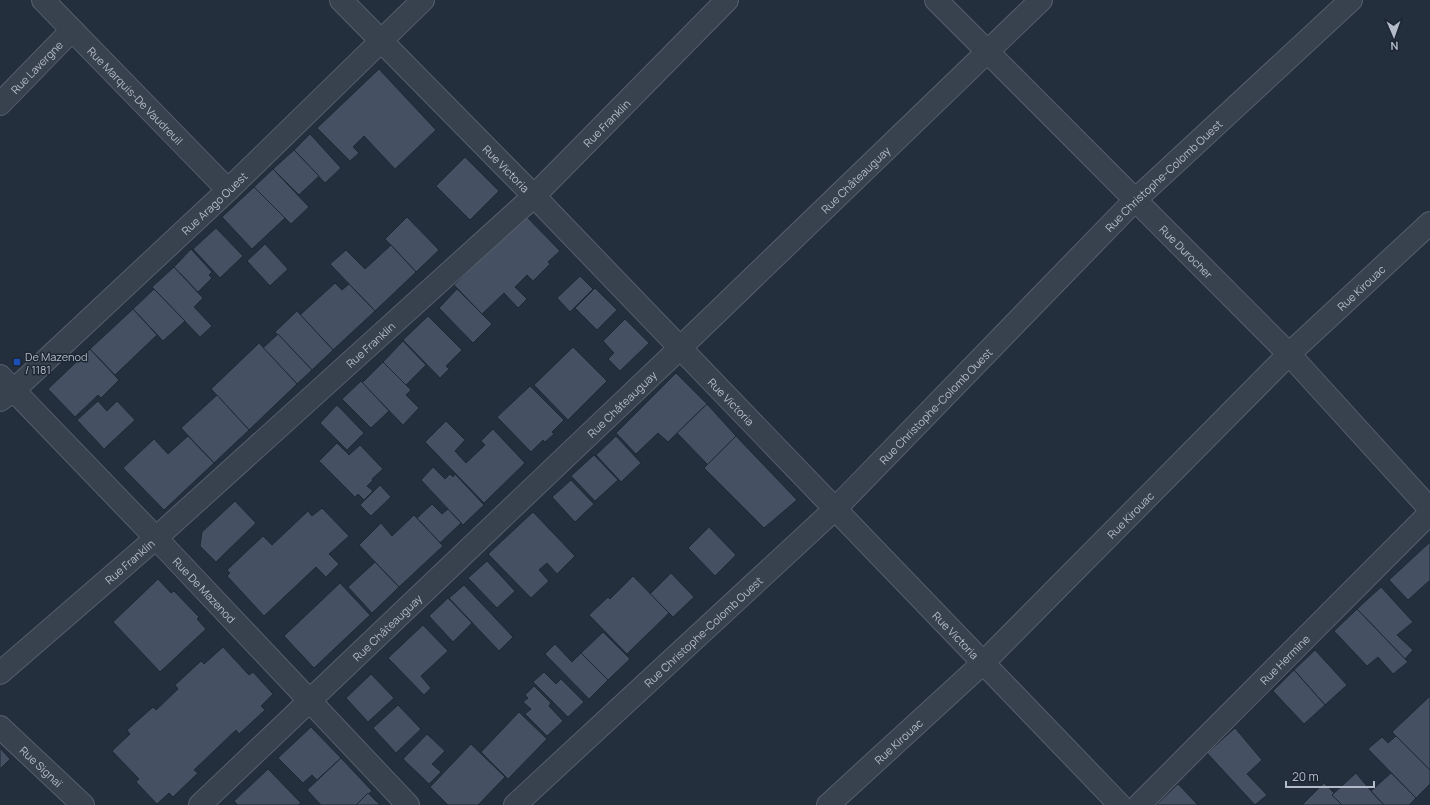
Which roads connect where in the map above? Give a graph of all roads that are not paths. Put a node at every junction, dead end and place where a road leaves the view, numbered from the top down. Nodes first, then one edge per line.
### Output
1 (43, 0) edge
2 (341, 0) edge
3 (423, 0) edge
4 (727, 0) edge
5 (936, 0) edge
6 (1041, 0) edge
7 (1351, 0) edge
8 (72, 30) junction
9 (381, 41) junction
10 (987, 52) junction
11 (0, 104) edge
12 (228, 190) junction
13 (534, 196) junction
14 (1135, 200) junction
15 (1430, 223) edge
16 (680, 348) junction
17 (1289, 354) junction
18 (5, 389) edge
19 (835, 509) junction
20 (1430, 509) edge
21 (1430, 513) edge
22 (156, 538) junction
23 (983, 663) junction
24 (0, 673) edge
25 (310, 702) junction
26 (0, 727) edge
27 (83, 805) edge
28 (200, 805) edge
29 (408, 805) edge
30 (515, 805) edge
31 (828, 805) edge
32 (1120, 805) edge
33 (1139, 805) edge

1 - 8 street, Rue Marquis-De Vaudreuil
2 - 9 street, Rue Victoria
3 - 9 street, Rue Arago Ouest
4 - 13 street, Rue Franklin
5 - 10 street, Rue Durocher
6 - 10 street, Rue Châteauguay
7 - 14 street, Rue Christophe-Colomb Ouest
8 - 11 street, Rue Lavergne
8 - 12 street, Rue Marquis-De Vaudreuil
9 - 12 street, Rue Arago Ouest
9 - 13 street, Rue Victoria
10 - 14 street, Rue Durocher
10 - 16 street, Rue Châteauguay
12 - 18 street, Rue Arago Ouest
13 - 16 street, Rue Victoria
13 - 22 street, Rue Franklin
14 - 17 street, Rue Durocher
14 - 19 street, Rue Christophe-Colomb Ouest
15 - 17 street, Rue Kirouac
16 - 19 street, Rue Victoria
16 - 25 street, Rue Châteauguay
17 - 20 street, Rue Durocher
17 - 23 street, Rue Kirouac
18 - 22 street, Rue De Mazenod
19 - 23 street, Rue Victoria
19 - 30 street, Rue Christophe-Colomb Ouest
21 - 33 street, Rue Hermine
22 - 24 street, Rue Franklin
22 - 25 street, Rue De Mazenod
23 - 31 street, Rue Kirouac
23 - 32 street, Rue Victoria
25 - 28 street, Rue Châteauguay
25 - 29 street, Rue De Mazenod
26 - 27 street, Rue Signaï

